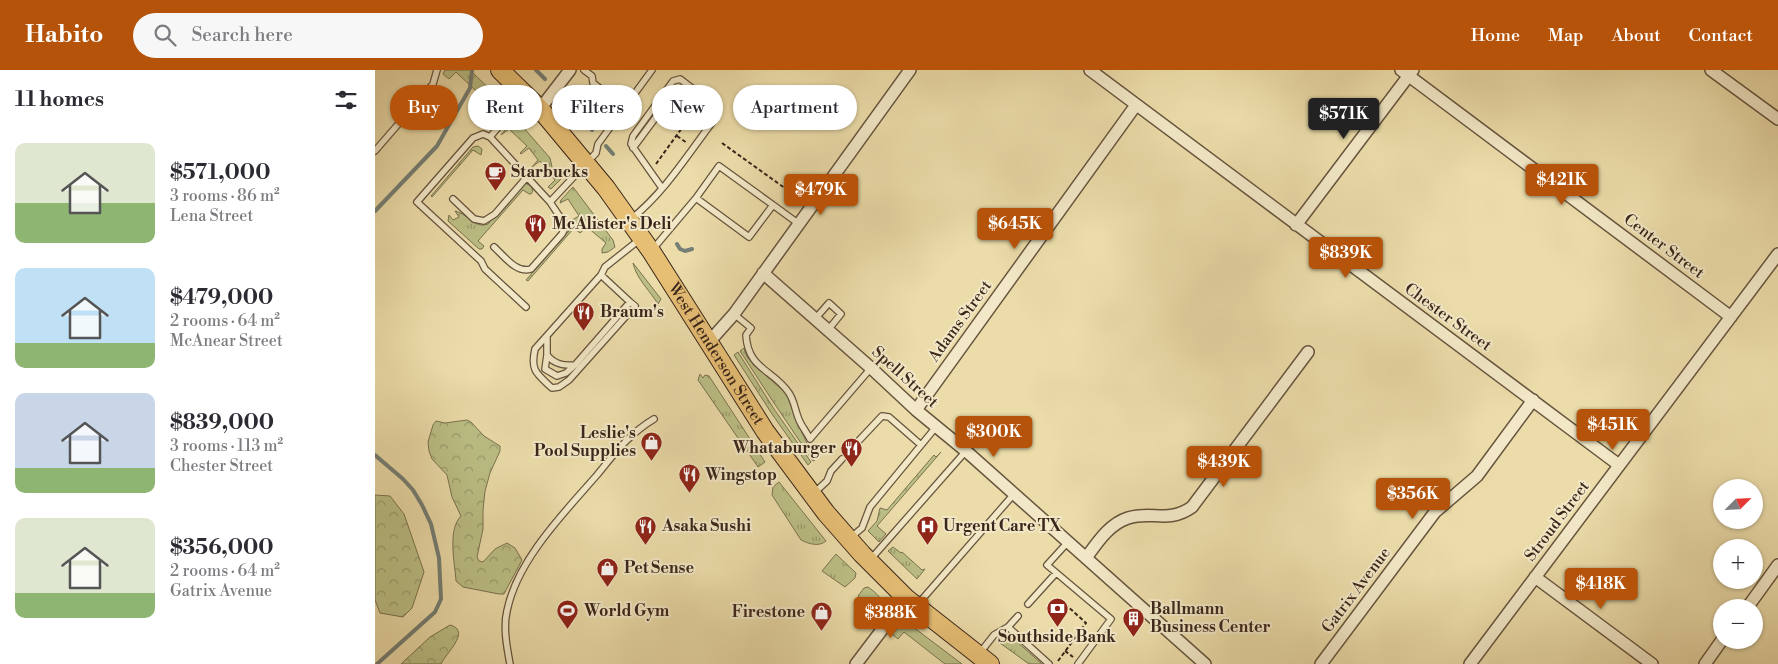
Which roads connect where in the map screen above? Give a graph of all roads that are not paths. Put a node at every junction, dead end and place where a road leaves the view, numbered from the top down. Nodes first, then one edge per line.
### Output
1 (437, 70) edge
2 (570, 70) edge
3 (584, 70) edge
4 (596, 70) edge
5 (652, 70) edge
6 (911, 70) edge
7 (1090, 70) edge
8 (1711, 70) edge
9 (1407, 72) edge
10 (506, 75) edge
11 (592, 76) junction
12 (516, 85) edge
13 (594, 85) edge
14 (641, 85) edge
15 (670, 85) edge
16 (688, 85) edge
17 (1136, 105) junction
18 (542, 106) edge
19 (652, 110) edge
20 (542, 111) edge
21 (1778, 119) edge
22 (652, 122) edge
23 (496, 130) edge
24 (608, 130) edge
25 (706, 130) edge
26 (490, 137) junction
27 (633, 148) junction
28 (375, 151) edge
29 (586, 163) junction
30 (527, 177) junction
31 (663, 188) junction
32 (695, 198) junction
33 (453, 199) dead end
34 (550, 202) junction
35 (773, 205) junction
36 (630, 221) junction
37 (799, 224) junction
38 (1296, 225) junction
39 (647, 244) junction
40 (494, 247) dead end
41 (1778, 254) edge
42 (763, 273) junction
43 (601, 275) junction
44 (630, 302) junction
45 (526, 306) dead end
46 (734, 314) junction
47 (1731, 316) junction
48 (815, 319) junction
49 (828, 330) junction
50 (547, 336) junction
51 (709, 342) junction
52 (1308, 352) dead end
53 (547, 355) junction
54 (575, 365) junction
55 (871, 368) junction
56 (1533, 400) junction
57 (916, 410) junction
58 (654, 419) dead end
59 (935, 427) junction
60 (921, 445) junction
61 (850, 450) dead end
62 (966, 451) junction
63 (842, 459) dead end
64 (1619, 465) junction
65 (1014, 494) junction
66 (811, 495) junction
67 (849, 540) junction
68 (1068, 542) junction
69 (1086, 558) junction
70 (869, 561) junction
71 (1778, 565) edge
72 (1056, 573) junction
73 (1535, 577) junction
74 (1753, 599) edge
75 (911, 602) junction
76 (1029, 604) dead end
77 (1018, 616) dead end
78 (1008, 627) junction
79 (1716, 649) edge
80 (984, 660) edge
81 (1192, 660) edge
82 (510, 664) edge
83 (856, 664) edge
84 (1049, 664) edge
85 (1079, 664) edge
86 (1205, 664) edge
87 (1321, 664) edge
88 (1470, 664) edge
89 (1652, 664) edge
90 (1705, 664) edge

1 - 28 lane
2 - 18 street
3 - 11 lane
4 - 11 lane
5 - 14 lane
6 - 37 street
7 - 17 street, Chester Street
8 - 21 street
9 - 38 street
9 - 47 street, Center Street
10 - 12 main road, West Henderson Street
11 - 13 lane
15 - 16 lane
17 - 38 street, Chester Street
17 - 57 street, Adams Street
19 - 27 lane
20 - 29 main road, West Henderson Street
22 - 27 lane
23 - 26 lane
24 - 29 lane
25 - 31 lane
26 - 30 lane
26 - 45 lane
27 - 31 lane
29 - 34 lane
29 - 36 main road, West Henderson Street
30 - 33 lane
30 - 34 lane
31 - 36 lane
32 - 35 lane
32 - 35 lane
32 - 39 lane
34 - 40 lane
35 - 37 lane
36 - 39 main road, West Henderson Street
37 - 42 street
38 - 56 street, Chester Street
39 - 43 lane
39 - 51 main road, West Henderson Street
41 - 47 street, Stroud Street
42 - 46 street
42 - 48 street, Spell Street
43 - 44 lane
43 - 50 lane
44 - 50 lane
44 - 54 lane
46 - 51 street
46 - 55 lane
47 - 64 street, Stroud Street
48 - 49 street, Spell Street
48 - 49 lane
49 - 55 street, Spell Street
50 - 53 lane
51 - 66 main road, West Henderson Street
52 - 69 street
53 - 54 lane
53 - 54 lane
55 - 57 street, Spell Street
56 - 64 street, Chester Street
56 - 87 street, Gatrix Avenue
57 - 59 street, Spell Street
58 - 82 lane
59 - 60 lane
59 - 62 street, Spell Street
60 - 61 lane
60 - 67 lane
62 - 65 street, Spell Street
62 - 70 lane
63 - 66 lane
64 - 73 street, Stroud Street
65 - 68 street, Spell Street
65 - 75 lane
66 - 67 main road, West Henderson Street
67 - 70 main road, West Henderson Street
68 - 69 street, Spell Street
68 - 72 lane
69 - 81 street, Spell Street
70 - 75 main road, West Henderson Street
71 - 74 street
72 - 76 lane
72 - 85 lane
73 - 88 street, Stroud Street
73 - 89 street
75 - 80 main road, West Henderson Street
75 - 83 street
77 - 78 lane
78 - 80 lane
78 - 84 lane
79 - 90 street
81 - 86 street, Spell Street

